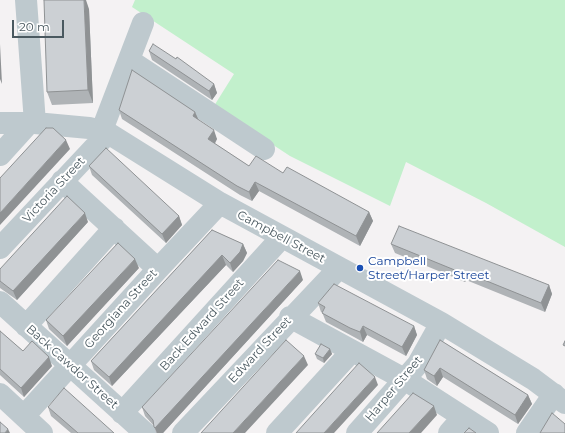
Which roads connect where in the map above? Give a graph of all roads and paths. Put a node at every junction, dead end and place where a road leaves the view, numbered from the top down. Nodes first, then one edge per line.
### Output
1 (26, 0) edge
2 (143, 23) dead end
3 (129, 60) junction
4 (0, 123) edge
5 (32, 123) junction
6 (105, 132) junction
7 (264, 149) dead end
8 (0, 155) edge
9 (62, 181) junction
10 (220, 203) junction
11 (114, 228) junction
12 (282, 237) junction
13 (0, 248) edge
14 (158, 268) junction
15 (339, 268) junction
16 (0, 302) edge
17 (290, 318) junction
18 (441, 323) junction
19 (26, 326) junction
20 (352, 351) junction
21 (70, 366) junction
22 (404, 379) junction
23 (559, 393) edge
24 (0, 394) edge
25 (122, 413) junction
26 (24, 416) junction
27 (456, 425) edge
28 (42, 433) edge
29 (145, 433) edge
30 (183, 433) edge
31 (276, 433) edge
32 (356, 433) edge
33 (488, 433) edge
34 (527, 433) edge

1 - 5 street
2 - 3 street
3 - 6 street
3 - 7 street
4 - 5 street, Campbell Street
5 - 6 street, Campbell Street
5 - 8 street
6 - 9 street, Victoria Street
6 - 10 street, Campbell Street
9 - 11 street
9 - 13 street, Victoria Street
10 - 12 street, Campbell Street
10 - 14 street, Georgiana Street
11 - 14 street
11 - 19 street
12 - 15 street, Campbell Street
12 - 25 street, Back Edward Street
14 - 21 street, Georgiana Street
15 - 17 street, Edward Street
15 - 18 street, Campbell Street
16 - 19 street, Back Cawdor Street
17 - 20 street
17 - 30 street, Edward Street
18 - 22 street, Harper Street
18 - 23 street, Campbell Street
19 - 21 street, Back Cawdor Street
20 - 22 street
20 - 31 street
21 - 25 street, Back Cawdor Street
21 - 26 street, Georgiana Street
22 - 27 street
22 - 32 street, Harper Street
23 - 34 street
24 - 26 street
25 - 29 street, Back Cawdor Street
26 - 28 street
27 - 33 street

